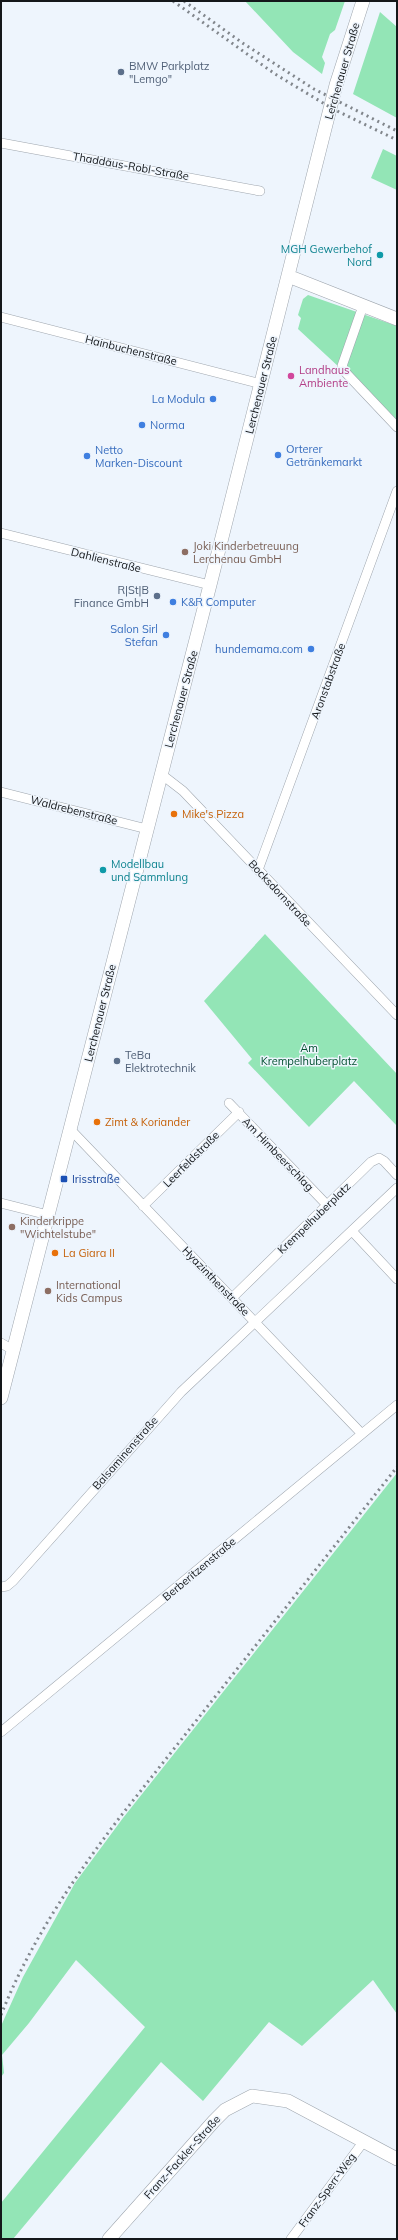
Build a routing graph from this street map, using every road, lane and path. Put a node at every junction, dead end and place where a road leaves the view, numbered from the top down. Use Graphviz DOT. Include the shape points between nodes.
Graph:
graph roads {
  1 [pos="363,1"];
  2 [pos="1,143"];
  3 [pos="260,190"];
  4 [pos="288,276"];
  5 [pos="363,306"];
  6 [pos="1,317"];
  7 [pos="397,319"];
  8 [pos="261,384"];
  9 [pos="397,427"];
  10 [pos="397,491"];
  11 [pos="1,533"];
  12 [pos="210,585"];
  13 [pos="161,774"];
  14 [pos="1,792"];
  15 [pos="147,829"];
  16 [pos="258,870"];
  17 [pos="397,1015"];
  18 [pos="229,1103"];
  19 [pos="238,1112"];
  20 [pos="70,1129"];
  21 [pos="397,1175"];
  22 [pos="397,1188"];
  23 [pos="1,1203"];
  24 [pos="327,1205"];
  25 [pos="143,1206"];
  26 [pos="48,1215"];
  27 [pos="352,1232"];
  28 [pos="397,1279"];
  29 [pos="232,1298"];
  30 [pos="256,1323"];
  31 [pos="1,1344"];
  32 [pos="13,1350"];
  33 [pos="1,1398"];
  34 [pos="397,1405"];
  35 [pos="362,1434"];
  36 [pos="1,1587"];
  37 [pos="1,1732"];
  38 [pos="364,2141"];
  39 [pos="397,2159"];
  40 [pos="109,2239"];
  41 [pos="291,2239"];
  1 -- 4 [label="main road, Lerchenauer Straße" via="336,85"];
  2 -- 3 [label="street, Thaddäus-Robl-Straße"];
  4 -- 5 [label="main road"];
  4 -- 8 [label="main road, Lerchenauer Straße"];
  5 -- 7 [label="main road"];
  5 -- 9 [label="street" via="342,366"];
  6 -- 8 [label="street, Hainbuchenstraße"];
  8 -- 12 [label="main road, Lerchenauer Straße"];
  10 -- 16 [label="street, Aronstabstraße"];
  11 -- 12 [label="street, Dahlienstraße"];
  12 -- 13 [label="main road, Lerchenauer Straße"];
  13 -- 15 [label="main road, Lerchenauer Straße"];
  13 -- 16 [label="street, Bocksdornstraße" via="183,791"];
  14 -- 15 [label="street, Waldrebenstraße"];
  15 -- 20 [label="main road, Lerchenauer Straße"];
  16 -- 17 [label="street, Bocksdornstraße"];
  18 -- 19 [label="street, Am Himbeerschlag"];
  19 -- 24 [label="street, Am Himbeerschlag"];
  19 -- 25 [label="street, Leerfeldstraße"];
  20 -- 25 [label="street, Hyazinthenstraße"];
  20 -- 26 [label="main road, Lerchenauer Straße"];
  21 -- 24 [label="street, Krempelhuberplatz" via="379,1158 371,1162"];
  22 -- 27 [label="street"];
  23 -- 26 [label="street"];
  24 -- 29 [label="street, Krempelhuberplatz"];
  25 -- 29 [label="street, Hyazinthenstraße"];
  26 -- 32 [label="main road, Lerchenauer Straße"];
  27 -- 28 [label="street"];
  27 -- 30 [label="street"];
  29 -- 30 [label="street, Hyazinthenstraße"];
  30 -- 35 [label="street, Hyazinthenstraße"];
  30 -- 36 [label="street, Balsaminenstraße" via="163,1410 13,1581"];
  31 -- 32 [label="street"];
  32 -- 33 [label="main road, Lerchenauer Straße"];
  34 -- 35 [label="street, Berberitzenstraße"];
  35 -- 37 [label="street, Berberitzenstraße"];
  38 -- 39 [label="main road, Franz-Fackler-Straße"];
  38 -- 40 [label="main road, Franz-Fackler-Straße" via="288,2101 252,2096 225,2110"];
  38 -- 41 [label="street, Franz-Sperr-Weg"];
}
